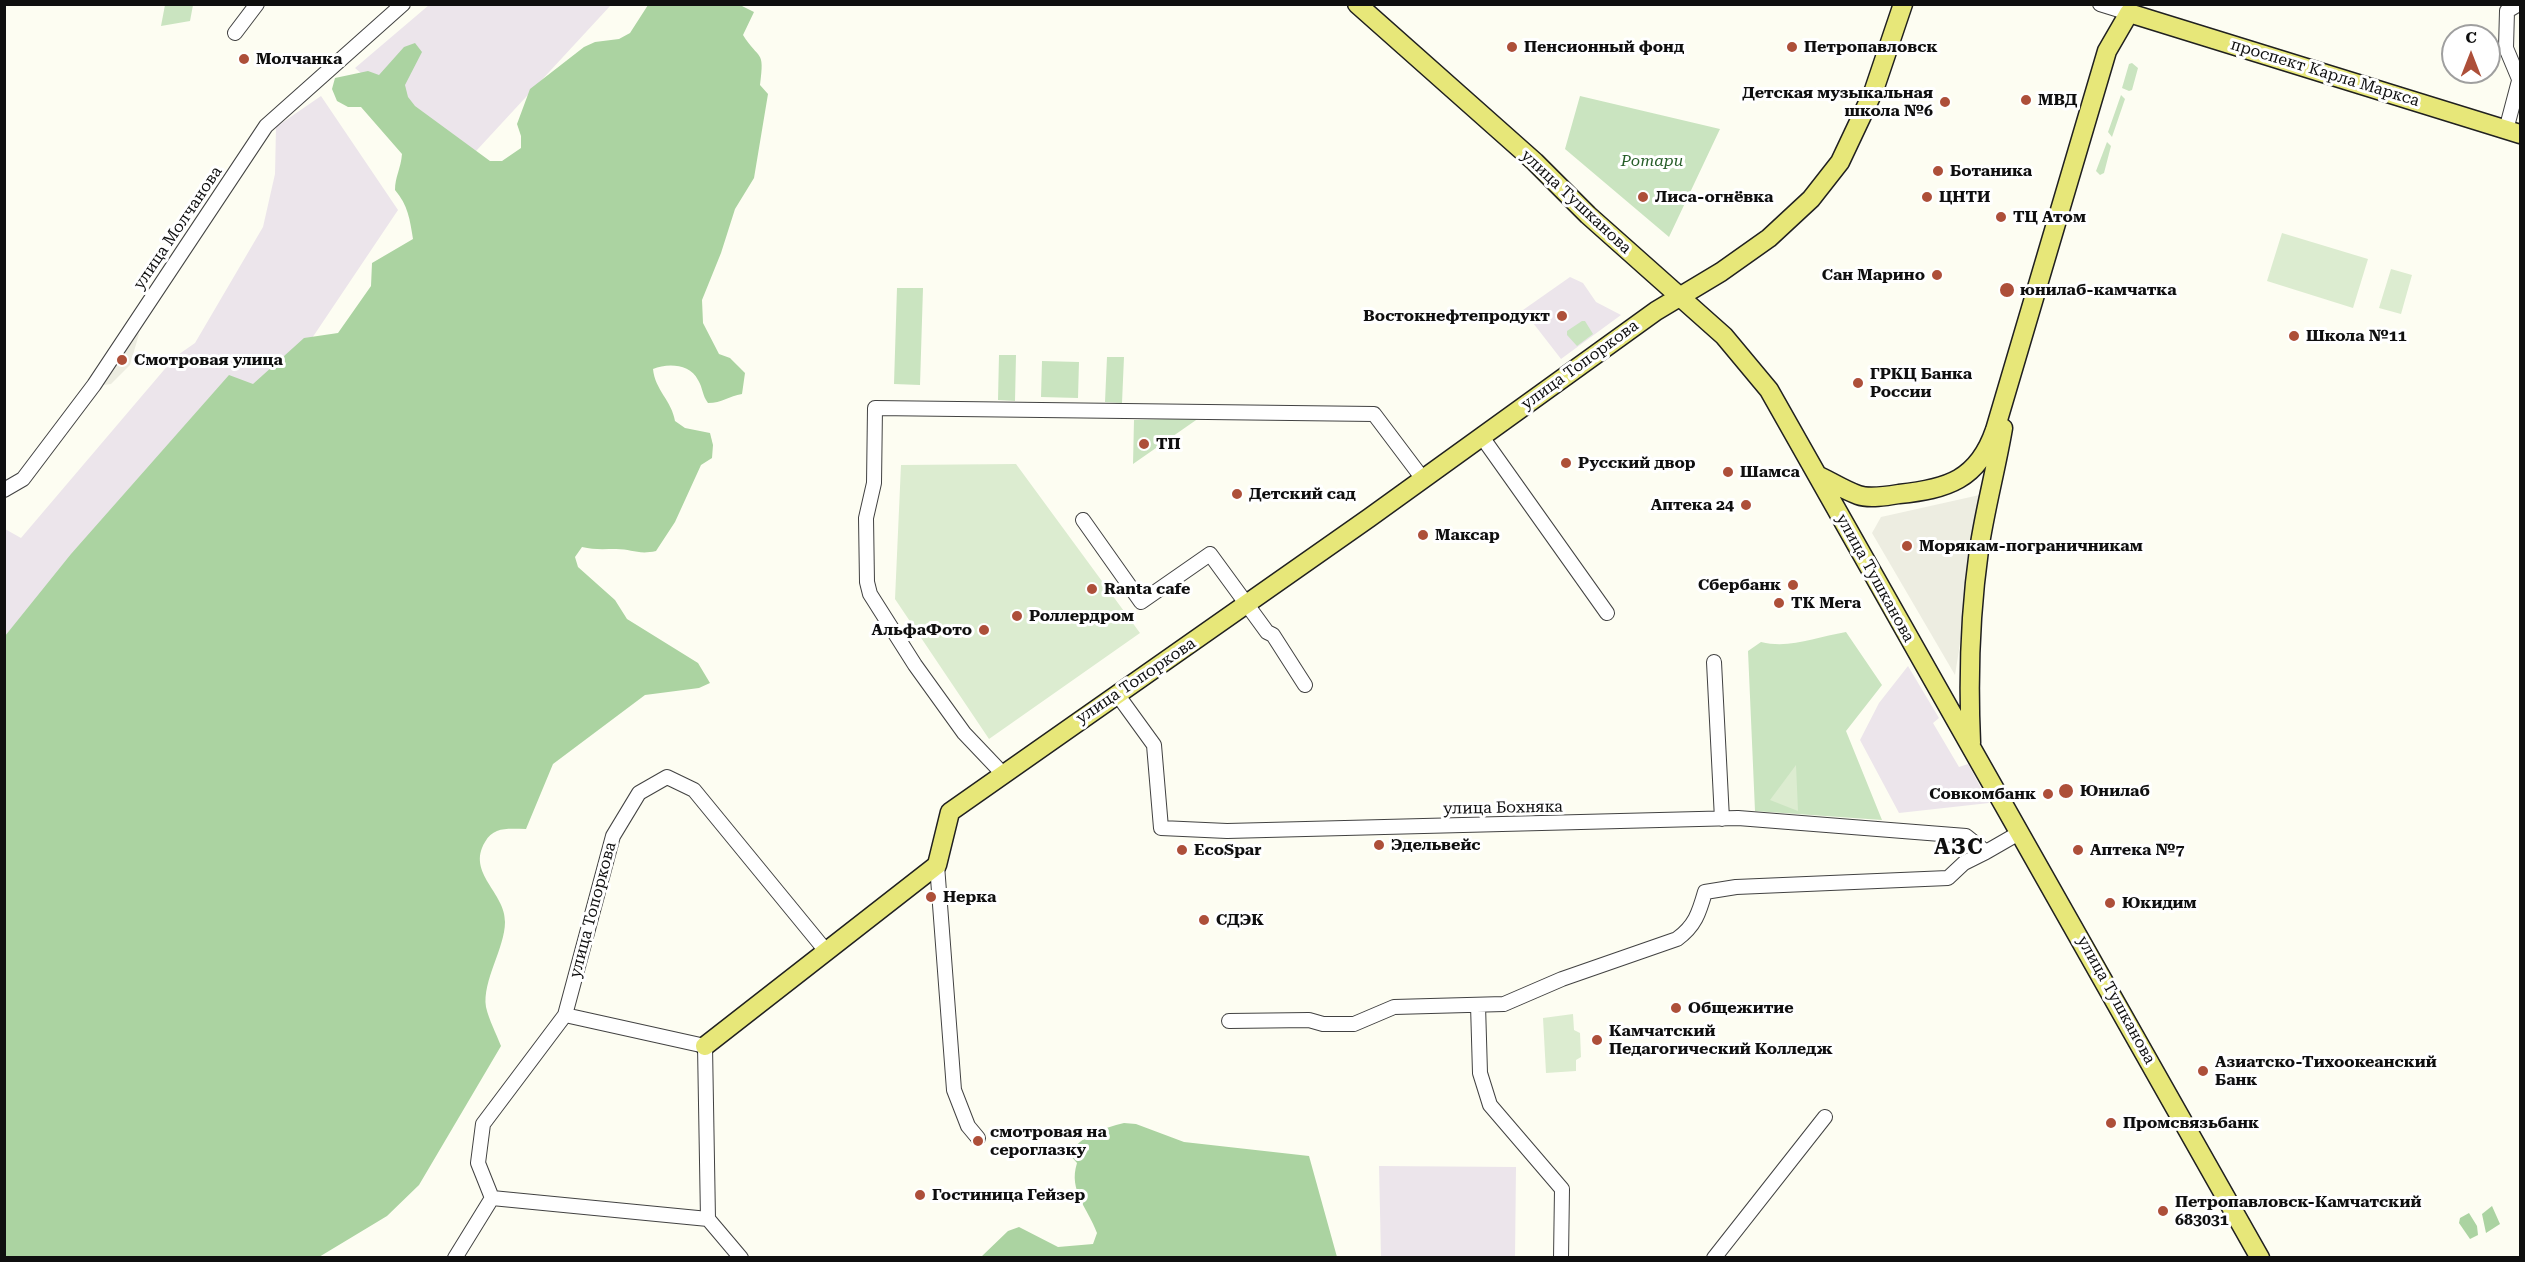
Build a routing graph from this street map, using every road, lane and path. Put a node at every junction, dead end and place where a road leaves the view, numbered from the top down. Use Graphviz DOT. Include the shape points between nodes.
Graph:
graph roads {
  1 [pos="257,4"];
  2 [pos="403,4"];
  3 [pos="1357,4"];
  4 [pos="1903,4"];
  5 [pos="2100,4"];
  6 [pos="2519,4"];
  7 [pos="2129,13"];
  8 [pos="235,33"];
  9 [pos="2520,78"];
  10 [pos="2513,132"];
  11 [pos="1680,296"];
  12 [pos="2010,380"];
  13 [pos="1482,437"];
  14 [pos="1816,475"];
  15 [pos="1423,479"];
  16 [pos="4,490"];
  17 [pos="1083,520"];
  18 [pos="1246,604"];
  19 [pos="1607,613"];
  20 [pos="1714,662"];
  21 [pos="1305,685"];
  22 [pos="1117,694"];
  23 [pos="1971,748"];
  24 [pos="1003,774"];
  25 [pos="1722,819"];
  26 [pos="2019,833"];
  27 [pos="1986,852"];
  28 [pos="937,864"];
  29 [pos="826,951"];
  30 [pos="1478,1005"];
  31 [pos="564,1015"];
  32 [pos="1229,1021"];
  33 [pos="705,1046"];
  34 [pos="1825,1117"];
  35 [pos="978,1138"];
  36 [pos="492,1198"];
  37 [pos="708,1219"];
  38 [pos="455,1257"];
  39 [pos="741,1257"];
  40 [pos="1561,1257"];
  41 [pos="1714,1257"];
  42 [pos="2260,1257"];
  1 -- 8 [label="street"];
  2 -- 16 [label="street, улица Молчанова" via="266,126 94,385 23,479"];
  3 -- 11 [label="main road, улица Тушканова"];
  4 -- 11 [label="main road, улица Топоркова" via="1866,108 1828,179 1769,238"];
  5 -- 7 [label="street, проспект Карла Маркса"];
  6 -- 9 [label="street" via="2507,11 2506,48"];
  7 -- 10 [label="main road, проспект Карла Маркса"];
  7 -- 12 [label="main road" via="2107,51"];
  9 -- 10 [label="street"];
  11 -- 13 [label="main road, улица Топоркова"];
  11 -- 14 [label="main road, улица Тушканова" via="1738,351 1763,383"];
  12 -- 14 [label="main road" via="1990,443 1972,470 1957,482 1920,492 1860,496"];
  12 -- 23 [label="main road" via="1975,590 1968,681"];
  13 -- 15 [label="main road, улица Топоркова"];
  13 -- 19 [label="street"];
  14 -- 23 [label="main road, улица Тушканова"];
  15 -- 18 [label="main road, улица Топоркова"];
  15 -- 24 [label="street" via="1374,414 875,408 874,483 866,518 870,594 964,733"];
  17 -- 18 [label="street" via="1141,602 1210,554"];
  18 -- 21 [label="street" via="1273,635"];
  18 -- 22 [label="main road, улица Топоркова"];
  20 -- 25 [label="street"];
  22 -- 24 [label="main road, улица Топоркова"];
  22 -- 25 [label="street, улица Бохняка" via="1154,745 1161,828 1227,831"];
  23 -- 26 [label="main road, улица Тушканова"];
  24 -- 28 [label="main road, улица Топоркова" via="950,812"];
  25 -- 27 [label="street, улица Бохняка" via="1966,836"];
  26 -- 27 [label="street"];
  26 -- 42 [label="main road, улица Тушканова"];
  27 -- 30 [label="street" via="1964,863 1948,878 1736,887 1705,892 1690,930 1677,939 1504,1004"];
  28 -- 29 [label="main road"];
  28 -- 35 [label="street" via="954,1090 968,1126"];
  29 -- 31 [label="street, улица Топоркова" via="694,790 667,777 639,793 614,836"];
  29 -- 33 [label="main road"];
  30 -- 32 [label="street" via="1394,1007 1354,1024"];
  30 -- 40 [label="street" via="1480,1073 1490,1105 1562,1189"];
  31 -- 33 [label="street"];
  31 -- 36 [label="street, улица Топоркова" via="483,1124 478,1163"];
  33 -- 37 [label="street"];
  34 -- 41 [label="street"];
  36 -- 37 [label="street"];
  36 -- 38 [label="street"];
  37 -- 39 [label="street"];
}
